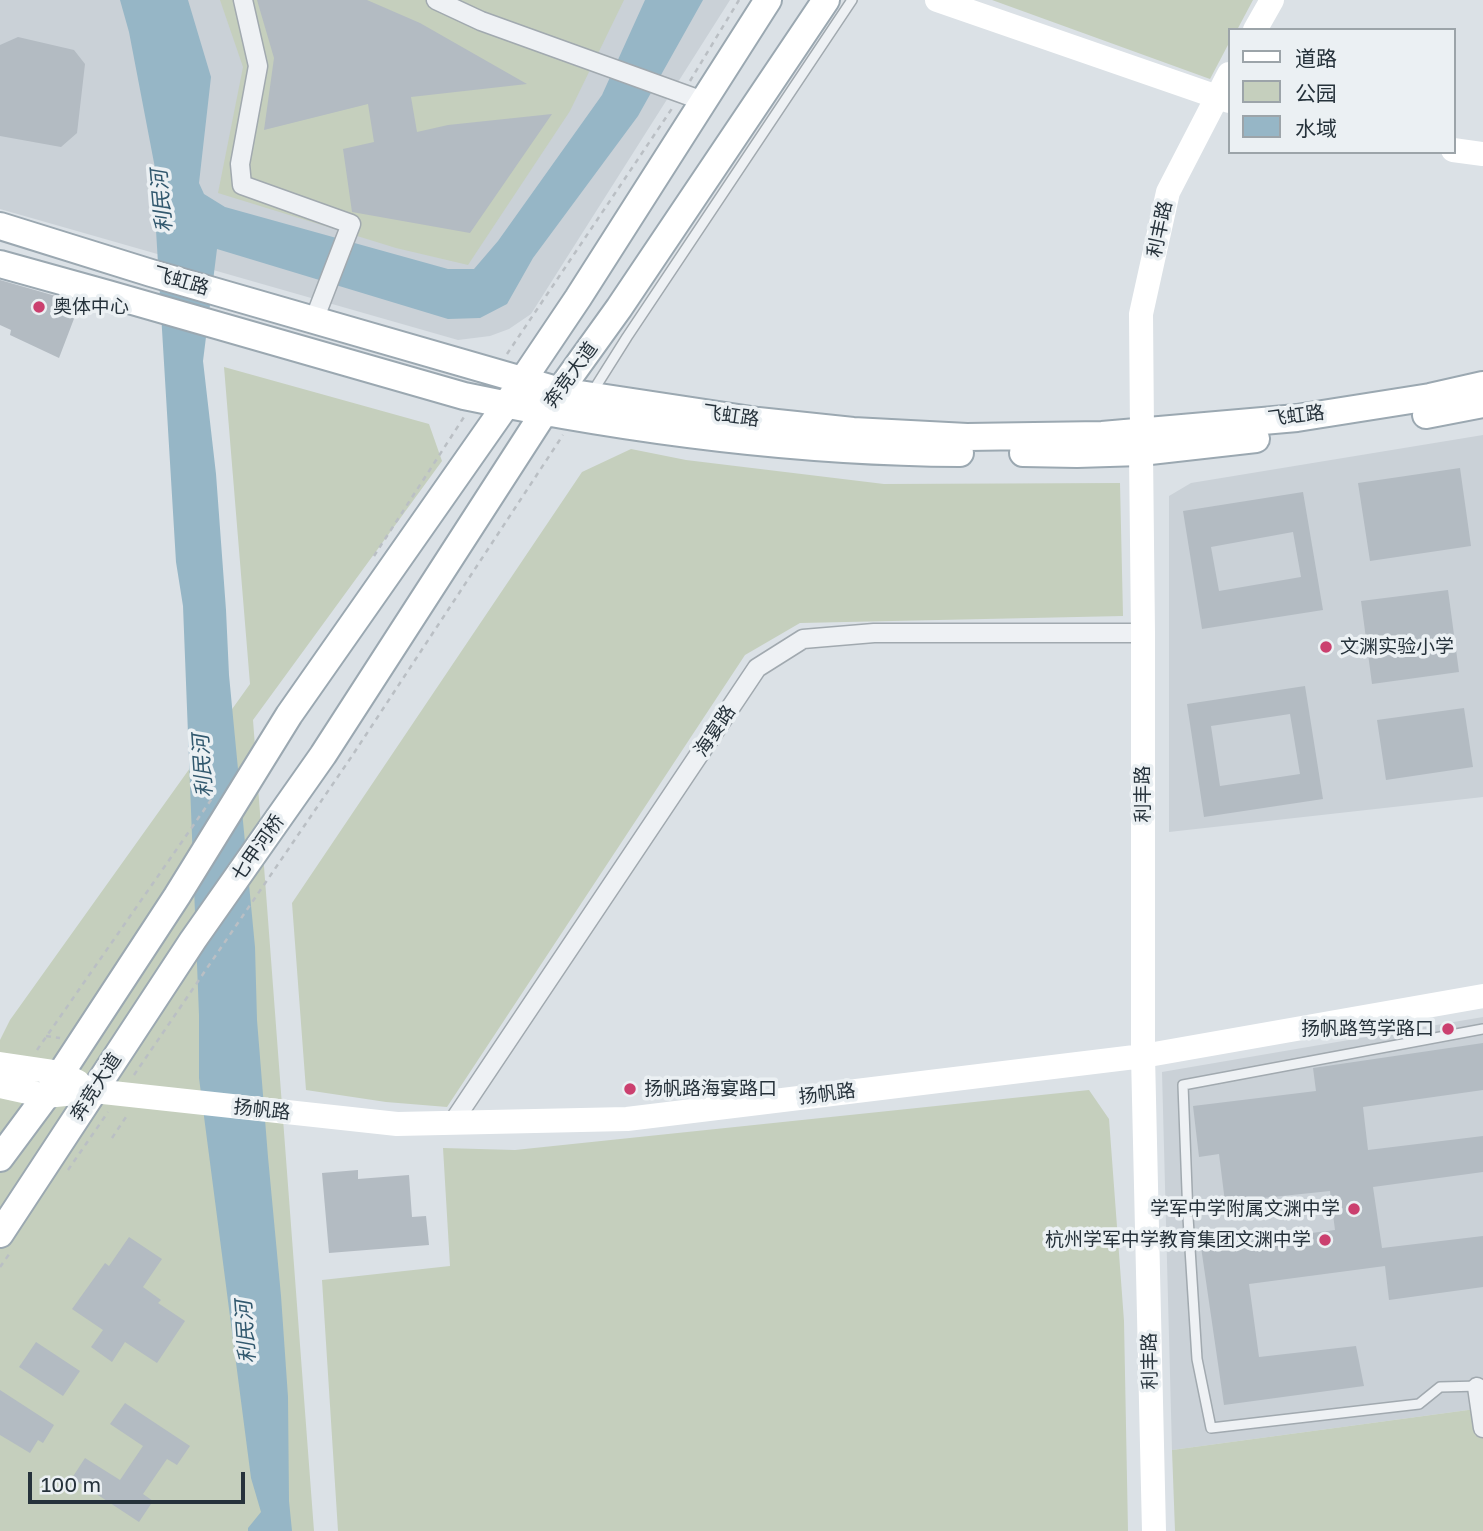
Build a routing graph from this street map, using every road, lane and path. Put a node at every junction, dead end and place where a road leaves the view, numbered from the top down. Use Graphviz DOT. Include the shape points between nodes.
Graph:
graph roads {
  1 [pos="243,0"];
  2 [pos="436,0"];
  3 [pos="738,0"];
  4 [pos="768,0"];
  5 [pos="826,0"];
  6 [pos="852,0"];
  7 [pos="937,0"];
  8 [pos="1272,0"];
  9 [pos="1256,28"];
  10 [pos="1228,78"];
  11 [pos="692,98"];
  12 [pos="1223,99"];
  13 [pos="1455,150"];
  14 [pos="1483,154"];
  15 [pos="0,226"];
  16 [pos="0,264"];
  17 [pos="314,320"];
  18 [pos="495,372"];
  19 [pos="522,380"];
  20 [pos="1483,385"];
  21 [pos="476,399"];
  22 [pos="552,401"];
  23 [pos="1483,404"];
  24 [pos="506,405"];
  25 [pos="583,406"];
  26 [pos="1141,441"];
  27 [pos="373,558"];
  28 [pos="1143,633"];
  29 [pos="323,755"];
  30 [pos="213,797"];
  31 [pos="193,940"];
  32 [pos="1483,996"];
  33 [pos="1483,1029"];
  34 [pos="1143,1056"];
  35 [pos="12,1066"];
  36 [pos="61,1073"];
  37 [pos="0,1086"];
  38 [pos="94,1091"];
  39 [pos="46,1096"];
  40 [pos="124,1106"];
  41 [pos="453,1122"];
  42 [pos="112,1138"];
  43 [pos="0,1158"];
  44 [pos="0,1234"];
  45 [pos="1480,1386"];
  46 [pos="1483,1428"];
  47 [pos="1154,1531"];
  1 -- 17 [label="street" via="258,66 240,164 242,185 351,224"];
  2 -- 11 [label="street" via="481,21"];
  3 -- 11 [label="path"];
  4 -- 11 [label="main road, 奔竞大道"];
  5 -- 22 [label="main road, 奔竞大道"];
  6 -- 25 [label="lane"];
  7 -- 12 [label="street"];
  8 -- 9 [label="street"];
  10 -- 12 [label="street, 利丰路"];
  11 -- 18 [label="path"];
  11 -- 19 [label="main road, 奔竞大道" via="578,298"];
  12 -- 26 [label="street, 利丰路" via="1168,192 1141,314"];
  13 -- 14 [label="street"];
  15 -- 17 [label="main road, 飞虹路"];
  16 -- 21 [label="main road, 飞虹路"];
  17 -- 18 [label="main road, 飞虹路"];
  18 -- 19 [label="main road, 飞虹路"];
  19 -- 22 [label="main road, 飞虹路"];
  19 -- 24 [label="main road, 奔竞大道"];
  20 -- 26 [label="main road, 飞虹路"];
  21 -- 24 [label="main road, 飞虹路"];
  21 -- 27 [label="path"];
  22 -- 24 [label="main road, 飞虹路"];
  22 -- 25 [label="main road, 飞虹路"];
  22 -- 29 [label="main road, 奔竞大道"];
  23 -- 26 [label="main road, 飞虹路" via="1294,435"];
  24 -- 36 [label="main road, 奔竞大道" via="289,715"];
  25 -- 26 [label="main road, 飞虹路" via="653,430 898,453 1077,454"];
  25 -- 40 [label="path"];
  26 -- 28 [label="street, 利丰路"];
  28 -- 34 [label="street, 利丰路"];
  28 -- 41 [label="street, 海宴路" via="874,633 803,639 757,668"];
  29 -- 31 [label="main road, 七甲河桥"];
  30 -- 35 [label="path"];
  31 -- 38 [label="main road, 奔竞大道"];
  32 -- 34 [label="street, 扬帆路"];
  33 -- 45 [label="lane" via="1183,1085 1197,1359 1211,1428 1419,1404 1440,1387"];
  34 -- 41 [label="street, 扬帆路" via="626,1119"];
  34 -- 47 [label="street, 利丰路"];
  35 -- 36 [label="street"];
  36 -- 38 [label="street"];
  36 -- 39 [label="main road, 奔竞大道"];
  37 -- 39 [label="street, 扬帆路"];
  38 -- 39 [label="street, 扬帆路"];
  38 -- 40 [label="street, 扬帆路"];
  38 -- 44 [label="main road, 奔竞大道"];
  39 -- 43 [label="main road, 奔竞大道"];
  40 -- 41 [label="street, 扬帆路" via="187,1102 397,1124"];
  40 -- 42 [label="path"];
  45 -- 46 [label="street"];
}
